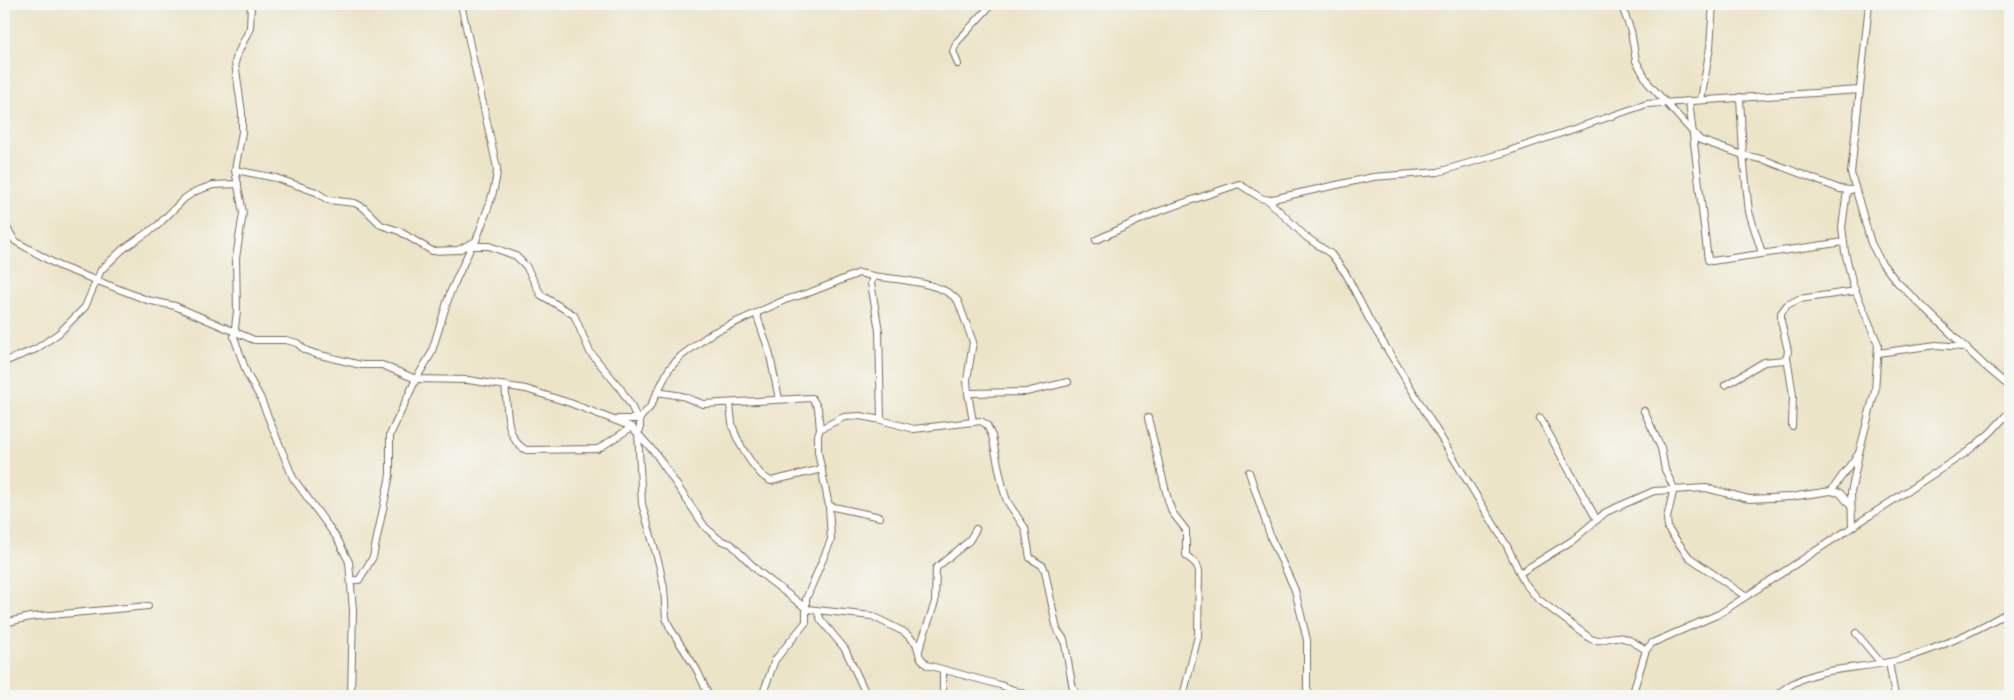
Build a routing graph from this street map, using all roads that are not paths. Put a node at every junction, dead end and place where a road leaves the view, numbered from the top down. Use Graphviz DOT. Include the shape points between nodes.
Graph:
graph roads {
  1 [pos="251,4"];
  2 [pos="461,4"];
  3 [pos="992,4"];
  4 [pos="1621,4"];
  5 [pos="1713,4"];
  6 [pos="1869,4"];
  7 [pos="958,64"];
  8 [pos="1860,90"];
  9 [pos="1740,98"];
  10 [pos="1701,100"];
  11 [pos="1688,101"];
  12 [pos="1664,102"];
  13 [pos="1691,130"];
  14 [pos="1742,155"];
  15 [pos="236,170"];
  16 [pos="238,184"];
  17 [pos="1855,190"];
  18 [pos="1847,191"];
  19 [pos="1268,200"];
  20 [pos="4,223"];
  21 [pos="1096,240"];
  22 [pos="1844,242"];
  23 [pos="472,245"];
  24 [pos="1762,253"];
  25 [pos="872,276"];
  26 [pos="96,279"];
  27 [pos="1856,291"];
  28 [pos="756,313"];
  29 [pos="235,331"];
  30 [pos="1965,348"];
  31 [pos="1878,353"];
  32 [pos="1787,357"];
  33 [pos="4,362"];
  34 [pos="416,379"];
  35 [pos="1068,382"];
  36 [pos="505,385"];
  37 [pos="1725,385"];
  38 [pos="2010,387"];
  39 [pos="657,392"];
  40 [pos="968,393"];
  41 [pos="779,399"];
  42 [pos="730,404"];
  43 [pos="1644,411"];
  44 [pos="2010,411"];
  45 [pos="612,418"];
  46 [pos="1148,418"];
  47 [pos="1540,418"];
  48 [pos="639,419"];
  49 [pos="881,420"];
  50 [pos="973,422"];
  51 [pos="1792,426"];
  52 [pos="635,429"];
  53 [pos="820,429"];
  54 [pos="1859,453"];
  55 [pos="822,469"];
  56 [pos="1250,472"];
  57 [pos="1674,488"];
  58 [pos="1831,491"];
  59 [pos="1850,505"];
  60 [pos="829,506"];
  61 [pos="880,517"];
  62 [pos="1597,520"];
  63 [pos="1852,525"];
  64 [pos="976,529"];
  65 [pos="1520,572"];
  66 [pos="351,580"];
  67 [pos="1745,596"];
  68 [pos="148,606"];
  69 [pos="807,609"];
  70 [pos="817,611"];
  71 [pos="2010,612"];
  72 [pos="4,623"];
  73 [pos="1856,633"];
  74 [pos="918,650"];
  75 [pos="1646,650"];
  76 [pos="1889,662"];
  77 [pos="1881,663"];
  78 [pos="943,671"];
  79 [pos="351,696"];
  80 [pos="710,696"];
  81 [pos="762,696"];
  82 [pos="867,696"];
  83 [pos="943,696"];
  84 [pos="1030,696"];
  85 [pos="1079,696"];
  86 [pos="1183,696"];
  87 [pos="1309,696"];
  88 [pos="1632,696"];
  89 [pos="1776,696"];
  90 [pos="1895,696"];
  1 -- 15 [label="street" via="250,28 235,63 242,113"];
  2 -- 23 [label="street" via="497,168 497,179"];
  3 -- 7 [label="street" via="957,42 953,51"];
  4 -- 12 [label="street" via="1631,31 1636,62"];
  5 -- 10 [label="street"];
  6 -- 8 [label="street"];
  8 -- 9 [label="street"];
  8 -- 17 [label="street" via="1852,158"];
  9 -- 10 [label="street"];
  9 -- 14 [label="street"];
  10 -- 11 [label="street"];
  11 -- 12 [label="street"];
  11 -- 13 [label="street"];
  12 -- 13 [label="street"];
  12 -- 19 [label="street" via="1630,108 1590,125 1438,172 1373,177"];
  13 -- 14 [label="street" via="1700,140"];
  13 -- 24 [label="street" via="1706,257 1712,261"];
  14 -- 18 [label="street" via="1765,160"];
  14 -- 24 [label="street" via="1749,212"];
  15 -- 16 [label="street"];
  15 -- 23 [label="street" via="276,178 316,192 328,200 360,205 381,225 399,231 432,251 458,250"];
  16 -- 26 [label="street" via="212,185 185,198 157,226 110,259"];
  16 -- 29 [label="street" via="242,213 236,258 238,311"];
  17 -- 18 [label="street"];
  17 -- 30 [label="street" via="1871,243 1881,262"];
  18 -- 22 [label="street" via="1843,210"];
  19 -- 21 [label="street" via="1240,184 1157,212"];
  19 -- 65 [label="street" via="1294,226 1331,254 1346,274 1370,321"];
  20 -- 26 [label="street" via="15,241 42,258"];
  22 -- 24 [label="street"];
  22 -- 27 [label="street"];
  23 -- 34 [label="street" via="450,293 431,354"];
  23 -- 48 [label="street" via="489,246 516,256 526,266 541,294 574,315 590,352 620,388"];
  25 -- 28 [label="street" via="859,273"];
  25 -- 40 [label="street" via="943,288 954,295 973,342"];
  25 -- 49 [label="street" via="879,331"];
  26 -- 29 [label="street"];
  26 -- 33 [label="street" via="85,307 60,333 36,349"];
  27 -- 31 [label="street" via="1876,338"];
  27 -- 32 [label="street" via="1799,299 1788,305 1781,313 1780,321"];
  28 -- 39 [label="street" via="712,333 681,356 669,369"];
  28 -- 41 [label="street" via="769,351"];
  29 -- 34 [label="street" via="262,341 297,343 316,354 361,365 382,365"];
  29 -- 66 [label="street" via="234,338 247,374 264,405 293,478 337,538 349,562"];
  30 -- 31 [label="street" via="1936,345"];
  30 -- 38 [label="street"];
  31 -- 54 [label="street" via="1874,400"];
  32 -- 37 [label="street" via="1764,362"];
  32 -- 51 [label="street" via="1793,395"];
  34 -- 36 [label="street" via="457,379"];
  34 -- 66 [label="street" via="390,435 390,475 373,557 363,576 359,580"];
  35 -- 40 [label="street" via="1026,392"];
  36 -- 45 [label="street"];
  36 -- 52 [label="street" via="513,438 526,450 598,449"];
  39 -- 42 [label="street" via="703,404"];
  39 -- 48 [label="street"];
  40 -- 50 [label="street"];
  41 -- 42 [label="street"];
  41 -- 53 [label="street" via="812,398 818,408"];
  42 -- 55 [label="street" via="734,428 764,479 771,481"];
  43 -- 57 [label="street"];
  44 -- 63 [label="street" via="1968,452"];
  45 -- 48 [label="street"];
  45 -- 52 [label="street"];
  46 -- 86 [label="street" via="1172,512 1186,530 1186,555 1197,565 1199,572 1198,636"];
  47 -- 62 [label="street"];
  48 -- 52 [label="street" via="640,430"];
  49 -- 50 [label="street" via="914,429"];
  49 -- 53 [label="street" via="844,416"];
  50 -- 85 [label="street" via="981,421 987,425 1007,501 1025,528 1030,558 1046,571 1057,630 1064,639 1073,689"];
  52 -- 69 [label="street" via="656,454 705,527 720,540 732,544 758,572"];
  52 -- 80 [label="street" via="642,504 661,572 666,618"];
  53 -- 55 [label="street" via="818,452"];
  54 -- 58 [label="street"];
  54 -- 59 [label="street"];
  55 -- 60 [label="street"];
  56 -- 87 [label="street" via="1271,538 1295,590 1307,640"];
  57 -- 58 [label="street" via="1706,488 1749,499"];
  57 -- 62 [label="street" via="1654,491 1606,512"];
  57 -- 67 [label="street" via="1667,518 1668,529 1688,558"];
  58 -- 59 [label="street" via="1840,493"];
  59 -- 63 [label="street"];
  60 -- 61 [label="street"];
  60 -- 69 [label="street" via="831,540 806,599"];
  62 -- 65 [label="street" via="1572,540"];
  63 -- 67 [label="street"];
  64 -- 74 [label="street" via="969,541 936,568 935,602"];
  65 -- 75 [label="street" via="1538,599 1591,639 1626,638"];
  66 -- 79 [label="street"];
  67 -- 75 [label="street" via="1720,614 1652,643"];
  68 -- 72 [label="street" via="30,617"];
  69 -- 70 [label="street"];
  69 -- 81 [label="street" via="804,626 775,660"];
  70 -- 74 [label="street" via="872,616 904,632 916,643"];
  70 -- 82 [label="street" via="845,649"];
  71 -- 76 [label="street" via="1974,632"];
  73 -- 77 [label="street"];
  74 -- 78 [label="street" via="923,661"];
  75 -- 88 [label="street"];
  76 -- 77 [label="street"];
  76 -- 90 [label="street"];
  77 -- 89 [label="street" via="1805,676"];
  78 -- 83 [label="street"];
  78 -- 84 [label="street"];
}
